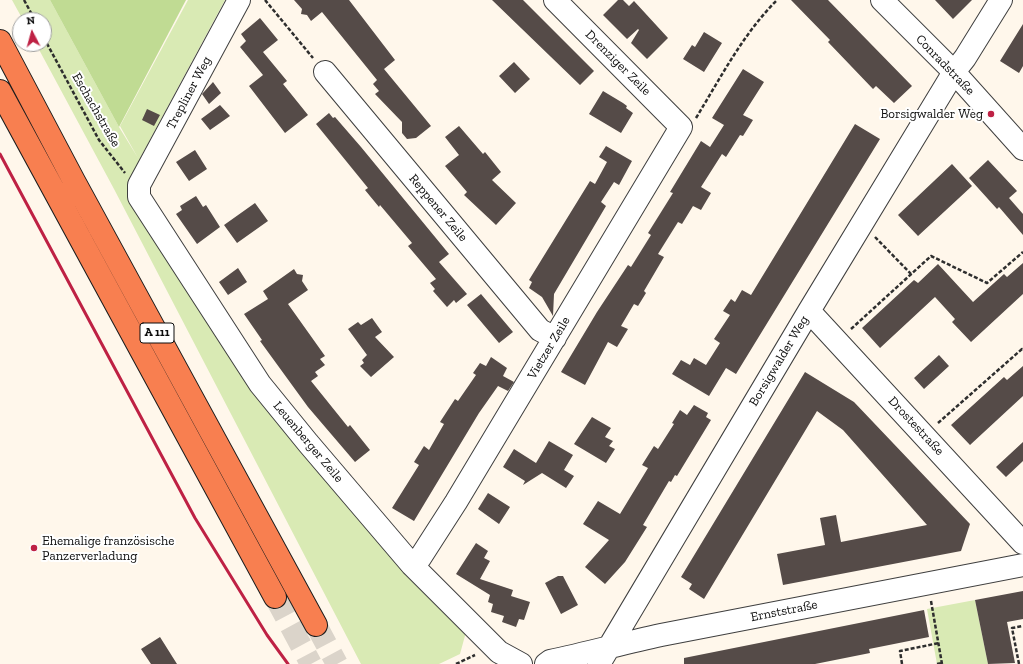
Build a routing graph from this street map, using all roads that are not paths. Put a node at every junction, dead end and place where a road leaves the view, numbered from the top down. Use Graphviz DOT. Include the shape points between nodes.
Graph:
graph roads {
  1 [pos="239,0"];
  2 [pos="555,0"];
  3 [pos="882,0"];
  4 [pos="1000,0"];
  5 [pos="0,41"];
  6 [pos="325,72"];
  7 [pos="954,72"];
  8 [pos="0,90"];
  9 [pos="687,126"];
  10 [pos="1023,149"];
  11 [pos="139,185"];
  12 [pos="809,311"];
  13 [pos="555,338"];
  14 [pos="1023,543"];
  15 [pos="412,565"];
  16 [pos="1023,565"];
  17 [pos="275,597"];
  18 [pos="316,625"];
  19 [pos="611,645"];
  20 [pos="520,664"];
  21 [pos="546,664"];
  22 [pos="599,664"];
  1 -- 11 [label="street, Trepliner Weg"];
  2 -- 9 [label="street, Drenziger Zeile"];
  3 -- 7 [label="street, Conradstraße"];
  4 -- 7 [label="street, Borsigwalder Weg"];
  5 -- 18 [label="highway, A 111"];
  6 -- 13 [label="street, Reppener Zeile" via="540,330"];
  7 -- 10 [label="street, Conradstraße"];
  7 -- 12 [label="street, Borsigwalder Weg"];
  8 -- 17 [label="highway, A 111"];
  9 -- 13 [label="street, Vietzer Zeile"];
  11 -- 15 [label="street, Leuenberger Zeile" via="140,197 154,222 260,384"];
  12 -- 14 [label="street, Drostestraße"];
  12 -- 19 [label="street, Borsigwalder Weg"];
  13 -- 15 [label="street, Vietzer Zeile" via="456,502 420,558"];
  15 -- 20 [label="street, Leuenberger Zeile" via="499,652"];
  16 -- 19 [label="street, Ernststraße"];
  19 -- 21 [label="street, Ernststraße"];
  19 -- 22 [label="street, Borsigwalder Weg"];
}
